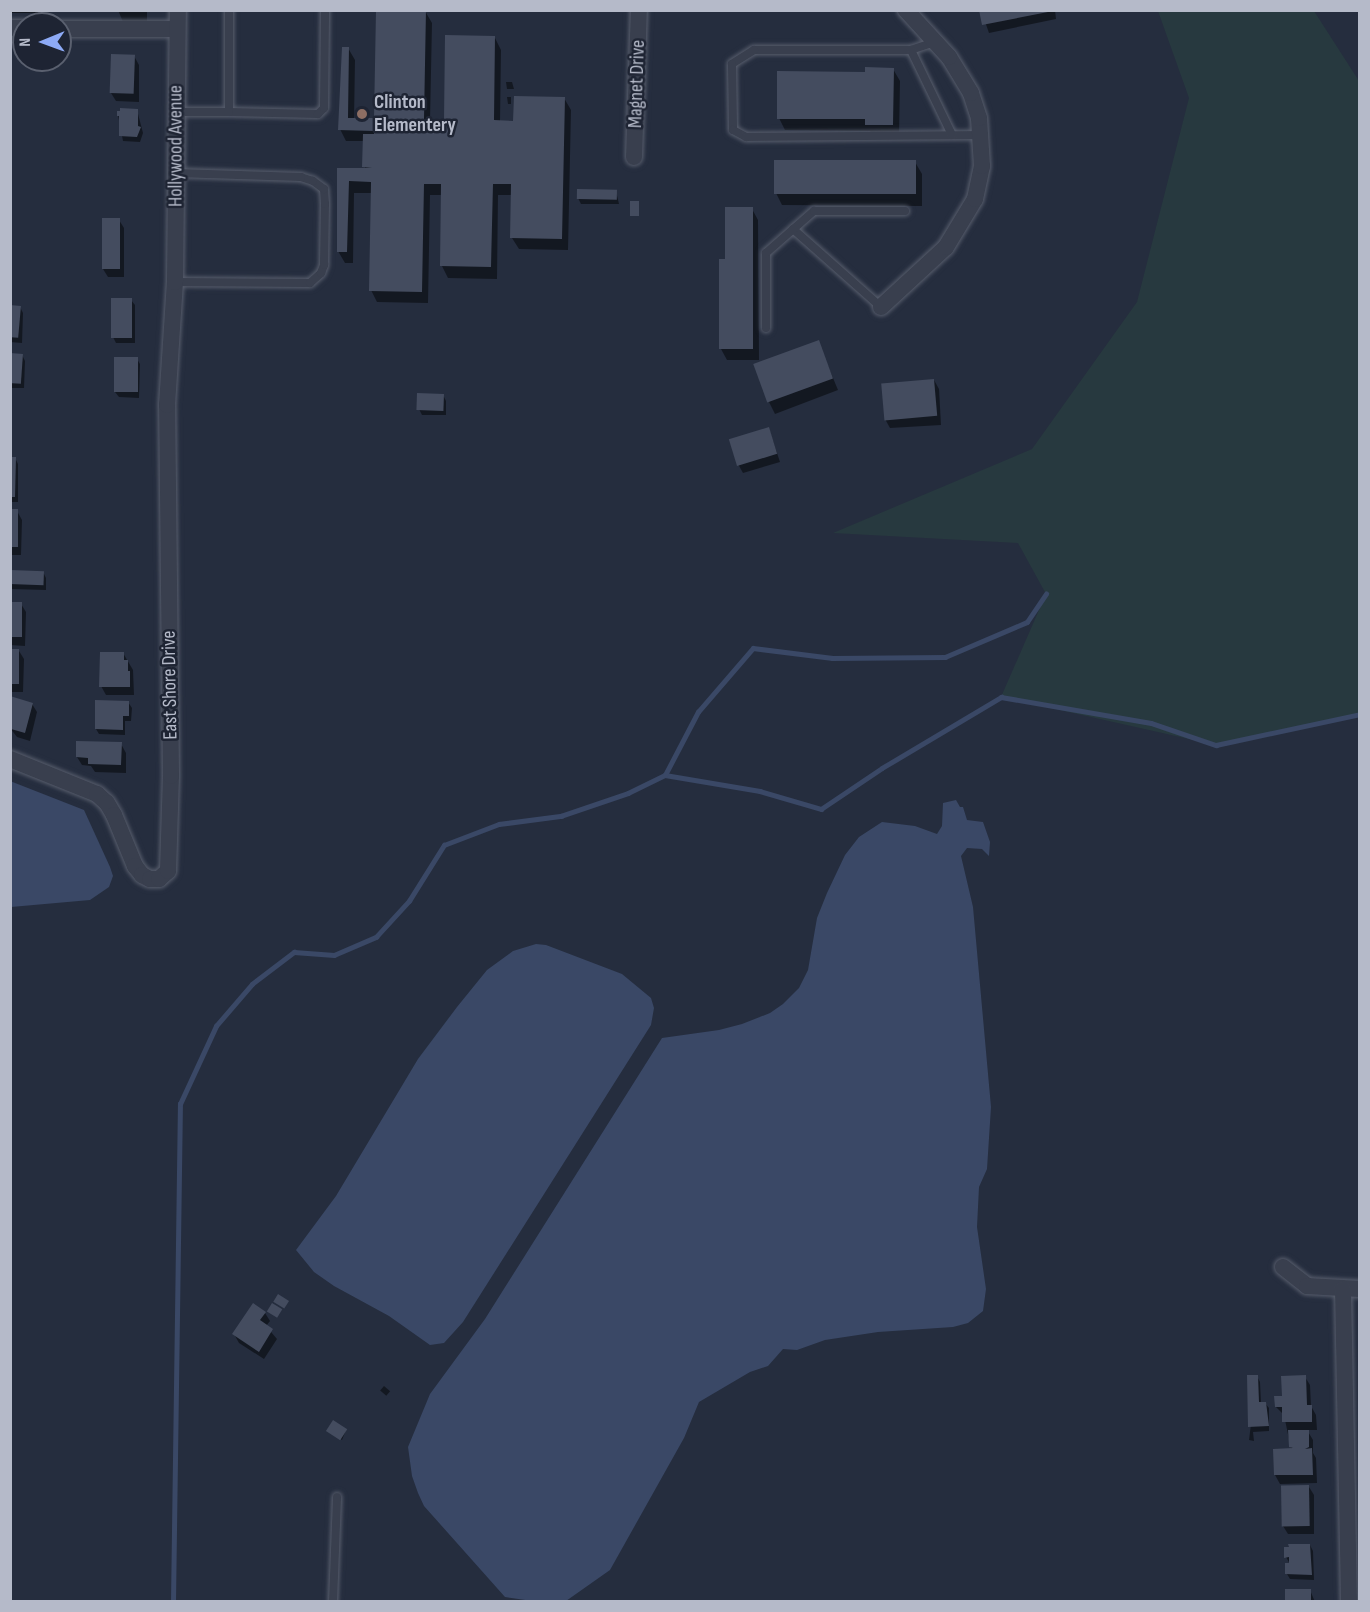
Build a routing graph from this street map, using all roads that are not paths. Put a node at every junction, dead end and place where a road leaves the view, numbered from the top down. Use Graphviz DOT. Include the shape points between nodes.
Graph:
graph roads {
  1 [pos="178,10"];
  2 [pos="229,10"];
  3 [pos="325,10"];
  4 [pos="639,10"];
  5 [pos="906,10"];
  6 [pos="72,29"];
  7 [pos="177,29"];
  8 [pos="936,42"];
  9 [pos="912,50"];
  10 [pos="176,112"];
  11 [pos="229,112"];
  12 [pos="952,135"];
  13 [pos="981,135"];
  14 [pos="634,157"];
  15 [pos="176,173"];
  16 [pos="905,211"];
  17 [pos="793,229"];
  18 [pos="175,282"];
  19 [pos="881,307"];
  20 [pos="766,328"];
  21 [pos="10,759"];
  22 [pos="1283,1267"];
  23 [pos="1351,1289"];
  24 [pos="1353,1463"];
  25 [pos="337,1497"];
  26 [pos="333,1602"];
  27 [pos="1349,1602"];
  1 -- 7 [label="street, Hollywood Avenue"];
  2 -- 11 [label="lane"];
  3 -- 11 [label="lane" via="324,108 318,114"];
  4 -- 14 [label="street, Magnet Drive"];
  5 -- 8 [label="street"];
  6 -- 7 [label="street"];
  7 -- 10 [label="street, Hollywood Avenue"];
  8 -- 9 [label="lane"];
  8 -- 13 [label="street" via="960,71 971,93"];
  9 -- 12 [label="lane"];
  9 -- 12 [label="lane" via="754,50 732,64 733,130 746,137"];
  10 -- 11 [label="lane"];
  10 -- 15 [label="street, Hollywood Avenue"];
  12 -- 13 [label="lane"];
  13 -- 19 [label="street" via="979,186 966,217 936,259"];
  15 -- 18 [label="street, Hollywood Avenue"];
  15 -- 18 [label="lane" via="301,177 324,189 325,204 324,265 310,283"];
  16 -- 17 [label="lane" via="814,211"];
  17 -- 19 [label="lane"];
  17 -- 20 [label="lane" via="766,253"];
  18 -- 21 [label="street, East Shore Drive" via="167,405 171,776 168,872 159,879 142,875 114,814 97,794"];
  22 -- 23 [label="street" via="1307,1286"];
  23 -- 24 [label="street"];
  24 -- 27 [label="street"];
  25 -- 26 [label="lane"];
}
